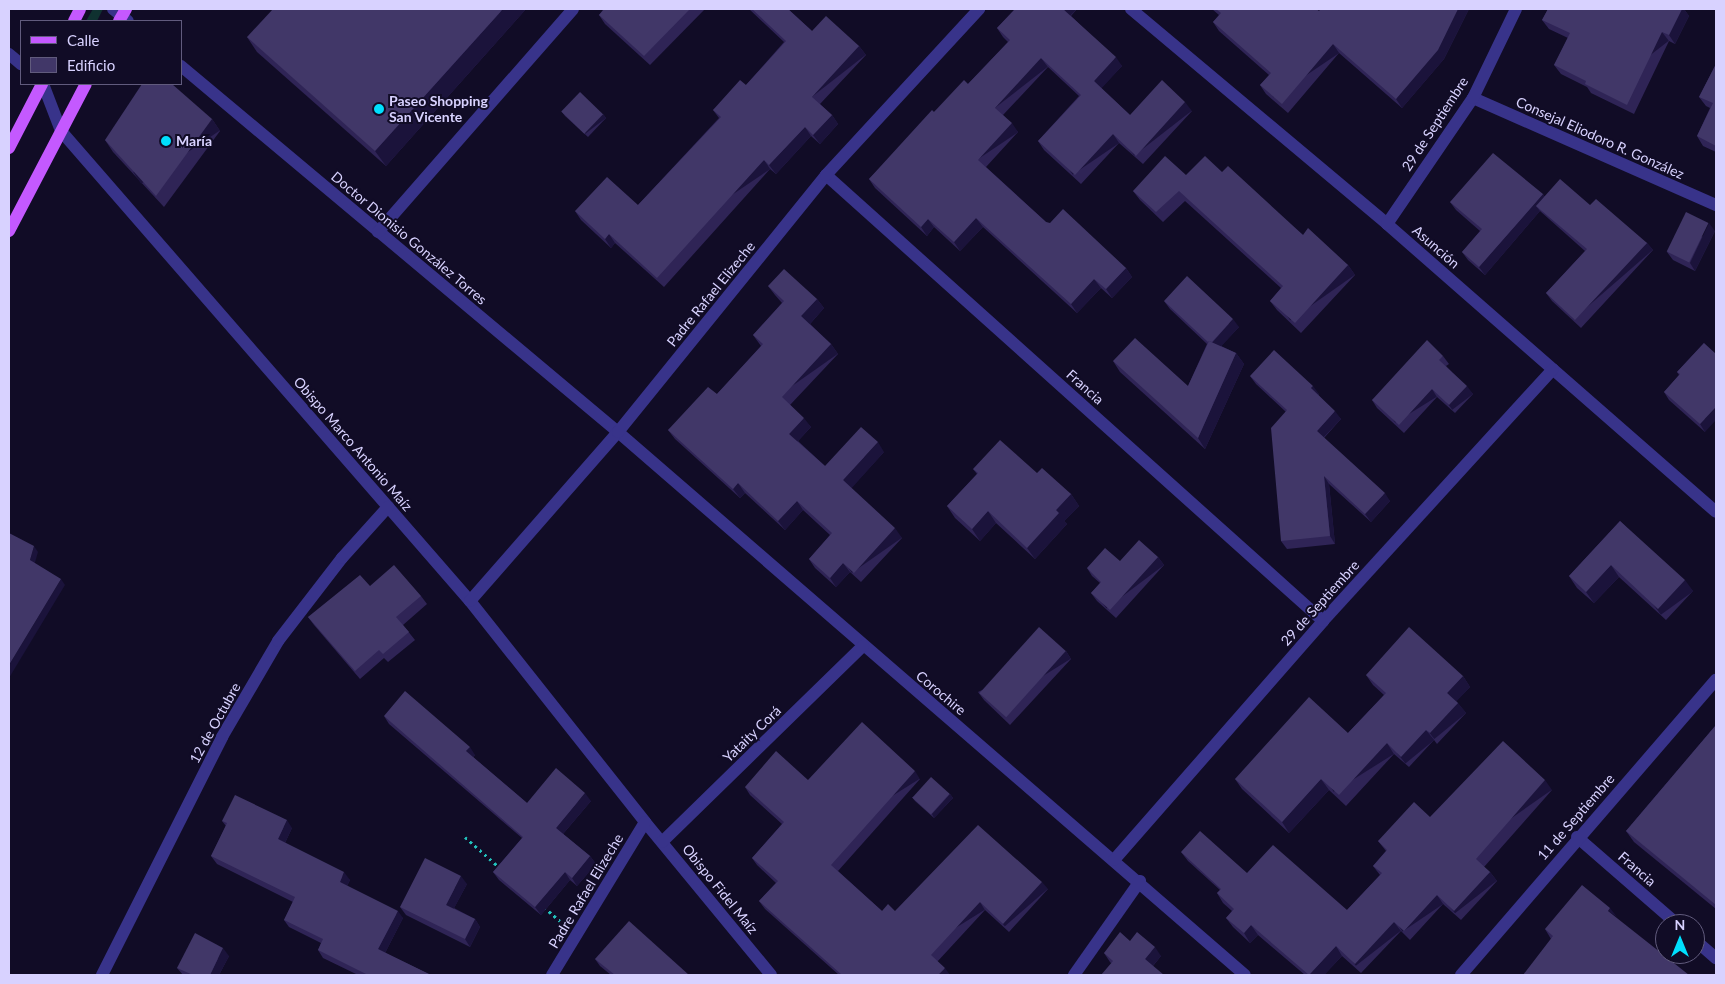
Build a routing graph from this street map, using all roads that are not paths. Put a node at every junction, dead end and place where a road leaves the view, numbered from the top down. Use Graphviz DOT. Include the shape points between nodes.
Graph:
graph roads {
  1 [pos="573,9"];
  2 [pos="979,9"];
  3 [pos="1131,9"];
  4 [pos="1516,9"];
  5 [pos="9,54"];
  6 [pos="20,63"];
  7 [pos="182,67"];
  8 [pos="42,85"];
  9 [pos="43,85"];
  10 [pos="85,85"];
  11 [pos="1473,98"];
  12 [pos="61,131"];
  13 [pos="9,148"];
  14 [pos="826,176"];
  15 [pos="1716,206"];
  16 [pos="1387,224"];
  17 [pos="9,231"];
  18 [pos="378,232"];
  19 [pos="1553,370"];
  20 [pos="618,432"];
  21 [pos="1714,506"];
  22 [pos="388,507"];
  23 [pos="470,601"];
  24 [pos="1323,621"];
  25 [pos="863,646"];
  26 [pos="1716,680"];
  27 [pos="645,822"];
  28 [pos="1577,837"];
  29 [pos="662,842"];
  30 [pos="1114,860"];
  31 [pos="1140,881"];
  32 [pos="1666,914"];
  33 [pos="1705,949"];
  34 [pos="1716,958"];
  35 [pos="102,975"];
  36 [pos="552,975"];
  37 [pos="771,975"];
  38 [pos="1074,975"];
  39 [pos="1246,975"];
  40 [pos="1461,975"];
  1 -- 18 [label="street"];
  2 -- 14 [label="street, Padre Rafael Elizeche"];
  3 -- 16 [label="street, Asunción"];
  4 -- 11 [label="street, 29 de Septiembre"];
  5 -- 6 [label="street"];
  7 -- 18 [label="street, Doctor Dionisio González Torres"];
  8 -- 13 [label="main road"];
  9 -- 12 [label="street, Obispo Marco Antonio Maíz"];
  10 -- 12 [label="main road"];
  11 -- 15 [label="street, Consejal Eliodoro R. González"];
  11 -- 16 [label="street, 29 de Septiembre"];
  12 -- 17 [label="main road"];
  12 -- 22 [label="street, Obispo Marco Antonio Maíz"];
  14 -- 20 [label="street, Padre Rafael Elizeche"];
  14 -- 24 [label="street, Francia"];
  16 -- 19 [label="street, Asunción"];
  18 -- 20 [label="street, Doctor Dionisio González Torres"];
  19 -- 21 [label="street, Asunción"];
  19 -- 24 [label="street, 29 de Septiembre"];
  20 -- 23 [label="street, Padre Rafael Elizeche"];
  20 -- 25 [label="street, Corochire"];
  22 -- 23 [label="street, Obispo Marco Antonio Maíz"];
  22 -- 35 [label="street, 12 de Octubre" via="342,558 278,642 222,737"];
  23 -- 27 [label="street, Obispo Marco Antonio Maíz"];
  24 -- 30 [label="street, 29 de Septiembre"];
  25 -- 29 [label="street, Yataity Corá"];
  25 -- 30 [label="street, Corochire"];
  26 -- 28 [label="street, 11 de Septiembre"];
  27 -- 29 [label="street, Obispo Fidel Maíz"];
  27 -- 36 [label="street, Padre Rafael Elizeche"];
  28 -- 32 [label="street, Francia"];
  28 -- 40 [label="street, 11 de Septiembre"];
  29 -- 37 [label="street, Obispo Fidel Maíz"];
  30 -- 31 [label="street, Corochire"];
  31 -- 38 [label="street"];
  31 -- 39 [label="street, Corochire"];
  33 -- 34 [label="street"];
}
